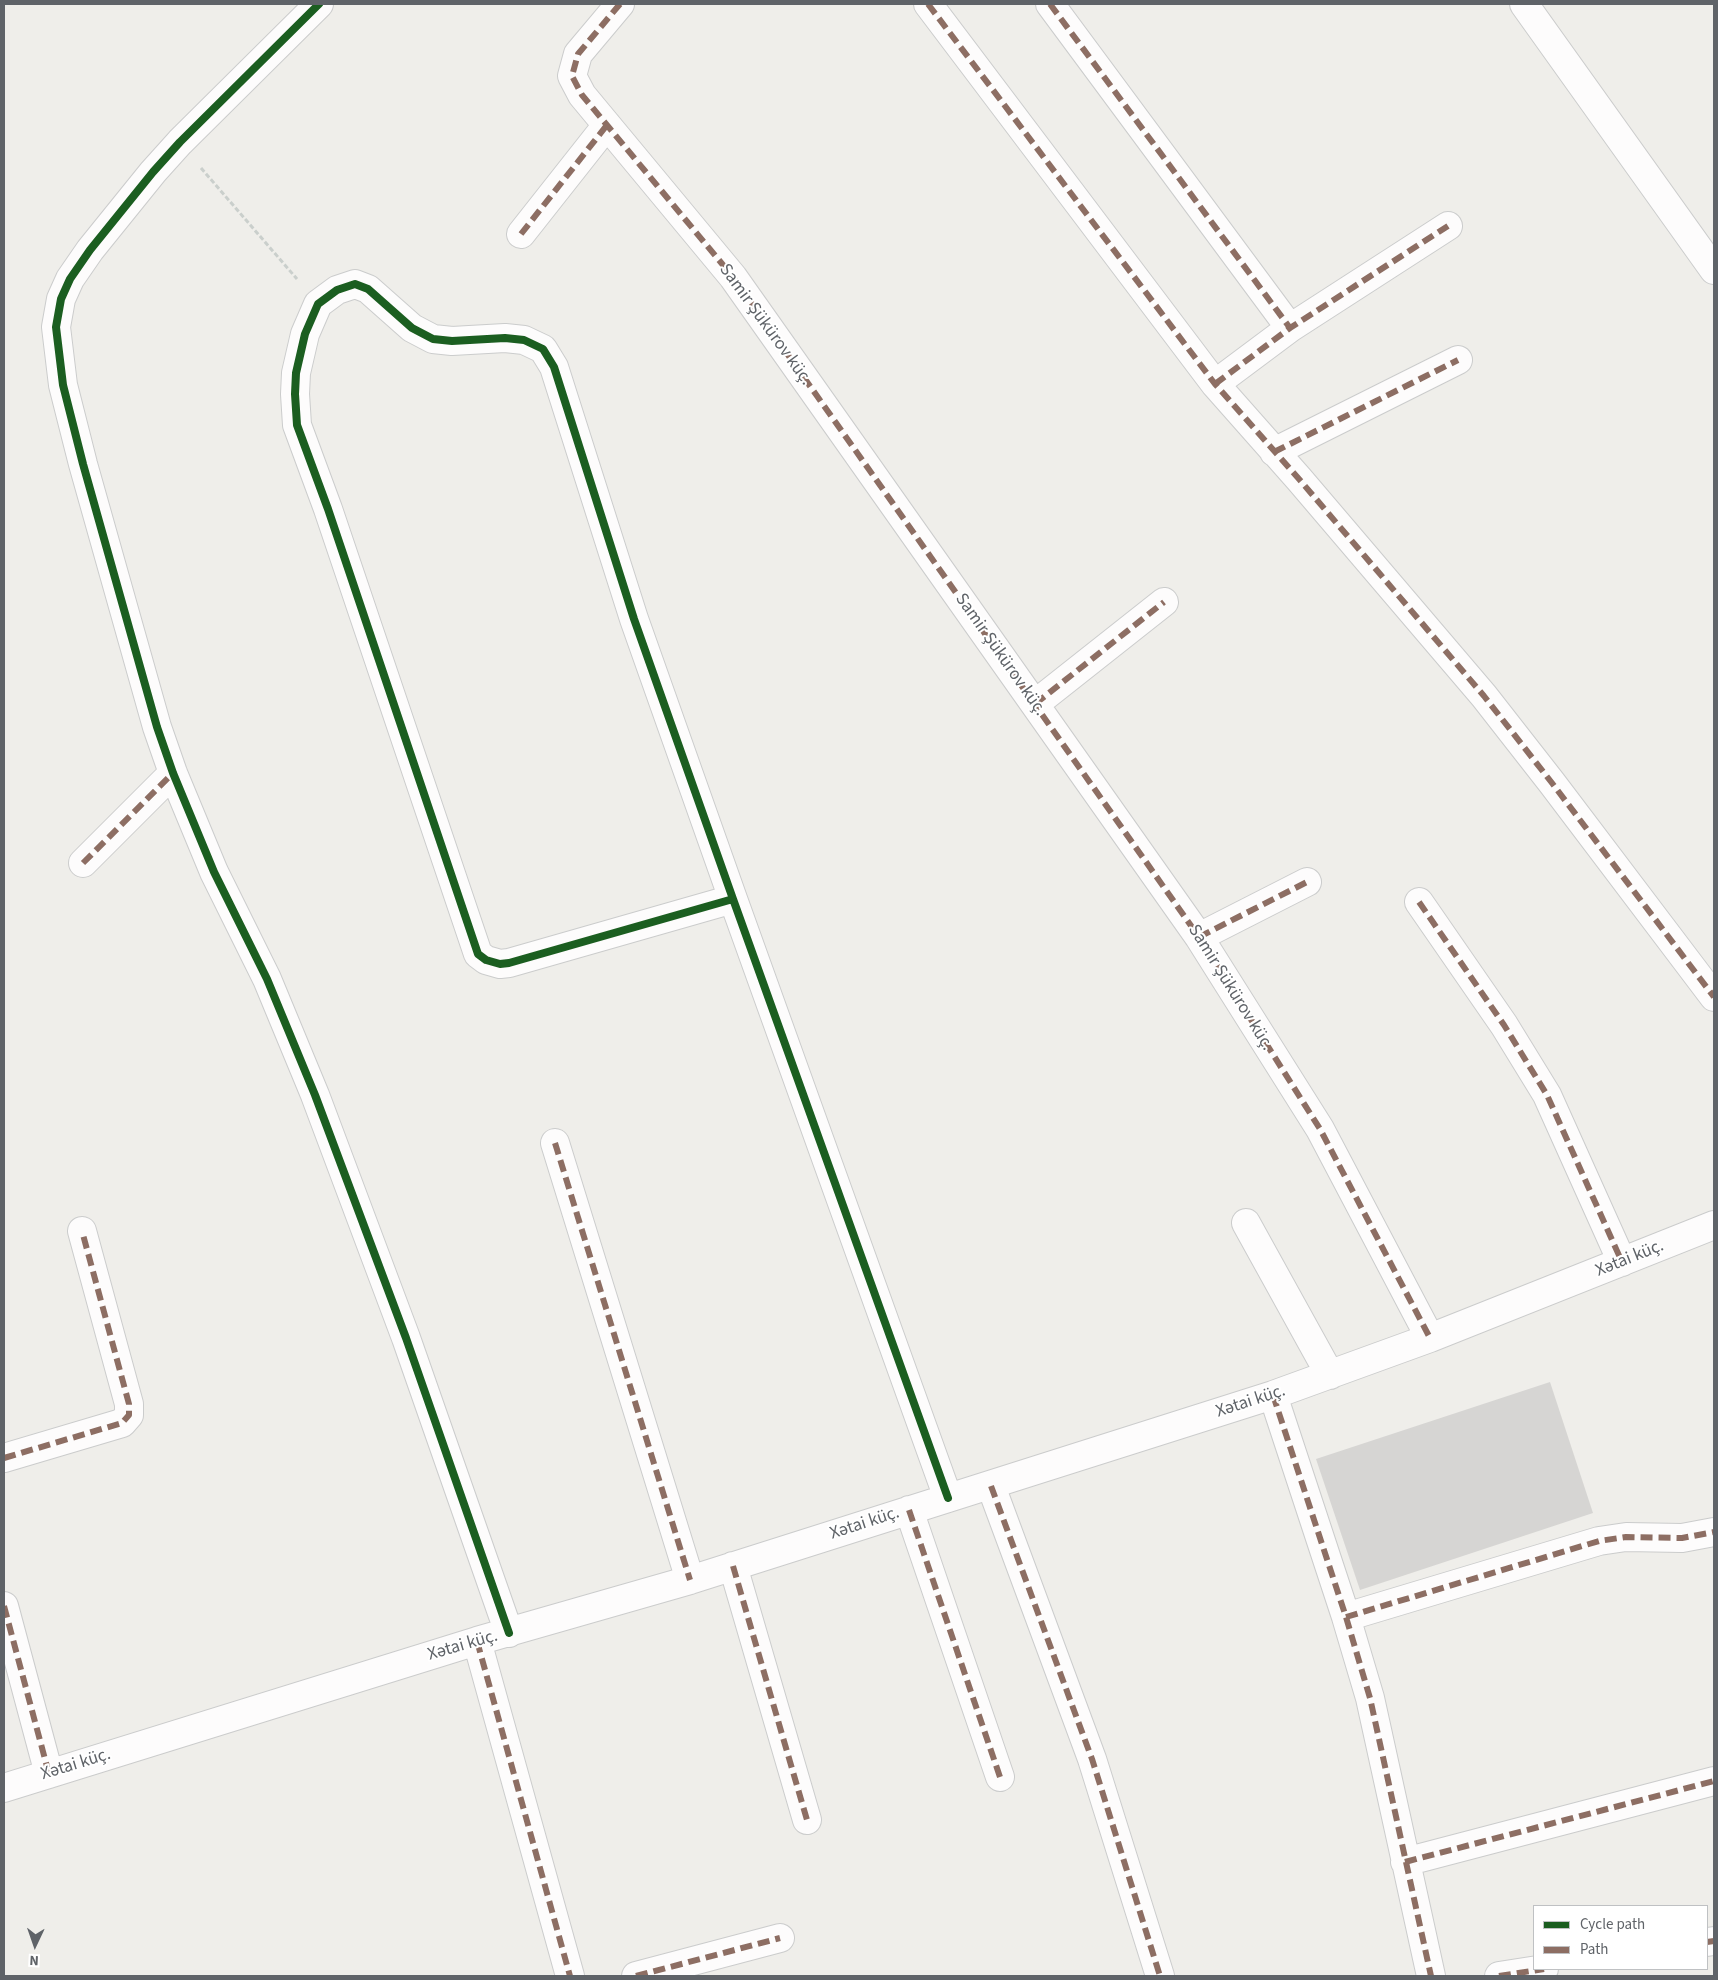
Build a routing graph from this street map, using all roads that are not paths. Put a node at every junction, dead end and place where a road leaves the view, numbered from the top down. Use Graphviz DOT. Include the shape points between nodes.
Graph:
graph roads {
  1 [pos="319,4"];
  2 [pos="620,4"];
  3 [pos="928,4"];
  4 [pos="1050,4"];
  5 [pos="1524,4"];
  6 [pos="607,125"];
  7 [pos="1448,226"];
  8 [pos="521,234"];
  9 [pos="1714,270"];
  10 [pos="1290,328"];
  11 [pos="1458,360"];
  12 [pos="1215,384"];
  13 [pos="1274,452"];
  14 [pos="1164,602"];
  15 [pos="1035,704"];
  16 [pos="173,772"];
  17 [pos="83,863"];
  18 [pos="1307,882"];
  19 [pos="732,899"];
  20 [pos="1419,902"];
  21 [pos="1199,937"];
  22 [pos="1714,996"];
  23 [pos="555,1143"];
  24 [pos="1246,1223"];
  25 [pos="1714,1225"];
  26 [pos="82,1231"];
  27 [pos="1622,1262"];
  28 [pos="1430,1338"];
  29 [pos="1330,1375"];
  30 [pos="1273,1395"];
  31 [pos="4,1458"];
  32 [pos="991,1486"];
  33 [pos="948,1498"];
  34 [pos="908,1510"];
  35 [pos="1714,1532"];
  36 [pos="733,1566"];
  37 [pos="690,1580"];
  38 [pos="4,1606"];
  39 [pos="1346,1617"];
  40 [pos="509,1633"];
  41 [pos="478,1641"];
  42 [pos="49,1774"];
  43 [pos="1000,1777"];
  44 [pos="1714,1781"];
  45 [pos="4,1788"];
  46 [pos="807,1820"];
  47 [pos="1405,1862"];
  48 [pos="780,1938"];
  49 [pos="1537,1970"];
  50 [pos="570,1976"];
  51 [pos="636,1976"];
  52 [pos="1160,1976"];
  53 [pos="1431,1976"];
  54 [pos="1498,1976"];
  1 -- 16 [label="street" via="153,172 70,279 56,327 63,385 83,464 157,727"];
  2 -- 6 [label="street, Samir Şükürov küç." via="578,54 572,76 582,95"];
  3 -- 12 [label="street"];
  4 -- 10 [label="street"];
  5 -- 9 [label="street"];
  6 -- 8 [label="street"];
  6 -- 15 [label="street, Samir Şükürov küç." via="733,277"];
  7 -- 10 [label="street"];
  10 -- 12 [label="street"];
  11 -- 13 [label="street"];
  12 -- 13 [label="street"];
  13 -- 22 [label="street" via="1484,696"];
  14 -- 15 [label="street"];
  15 -- 21 [label="street, Samir Şükürov küç."];
  16 -- 17 [label="street"];
  16 -- 40 [label="street" via="214,872 267,979 314,1095 406,1338"];
  18 -- 21 [label="street"];
  19 -- 19 [label="street" via="509,963 486,960 478,954 297,425 296,373 305,334 318,304 337,290 355,284 368,289 412,328 433,339 514,339 543,349 554,367 634,619"];
  19 -- 33 [label="street"];
  20 -- 27 [label="street" via="1504,1025 1546,1095"];
  21 -- 28 [label="street, Samir Şükürov küç." via="1320,1129"];
  23 -- 37 [label="street"];
  24 -- 29 [label="street"];
  25 -- 27 [label="street, Xətai küç."];
  26 -- 31 [label="street" via="129,1404 129,1415 122,1423"];
  27 -- 28 [label="street, Xətai küç."];
  28 -- 29 [label="street, Xətai küç."];
  29 -- 30 [label="street, Xətai küç."];
  30 -- 32 [label="street, Xətai küç."];
  30 -- 39 [label="street"];
  32 -- 33 [label="street, Xətai küç."];
  32 -- 52 [label="street" via="1092,1760"];
  33 -- 34 [label="street, Xətai küç."];
  34 -- 36 [label="street, Xətai küç."];
  34 -- 43 [label="street"];
  35 -- 39 [label="street" via="1682,1538 1599,1541"];
  36 -- 37 [label="street, Xətai küç."];
  36 -- 46 [label="street"];
  37 -- 40 [label="street, Xətai küç."];
  38 -- 42 [label="street"];
  39 -- 47 [label="street" via="1370,1698"];
  40 -- 41 [label="street, Xətai küç."];
  41 -- 42 [label="street, Xətai küç."];
  41 -- 50 [label="street"];
  42 -- 45 [label="street, Xətai küç."];
  44 -- 47 [label="street"];
  47 -- 53 [label="street"];
  48 -- 51 [label="street"];
  49 -- 54 [label="street"];
}
